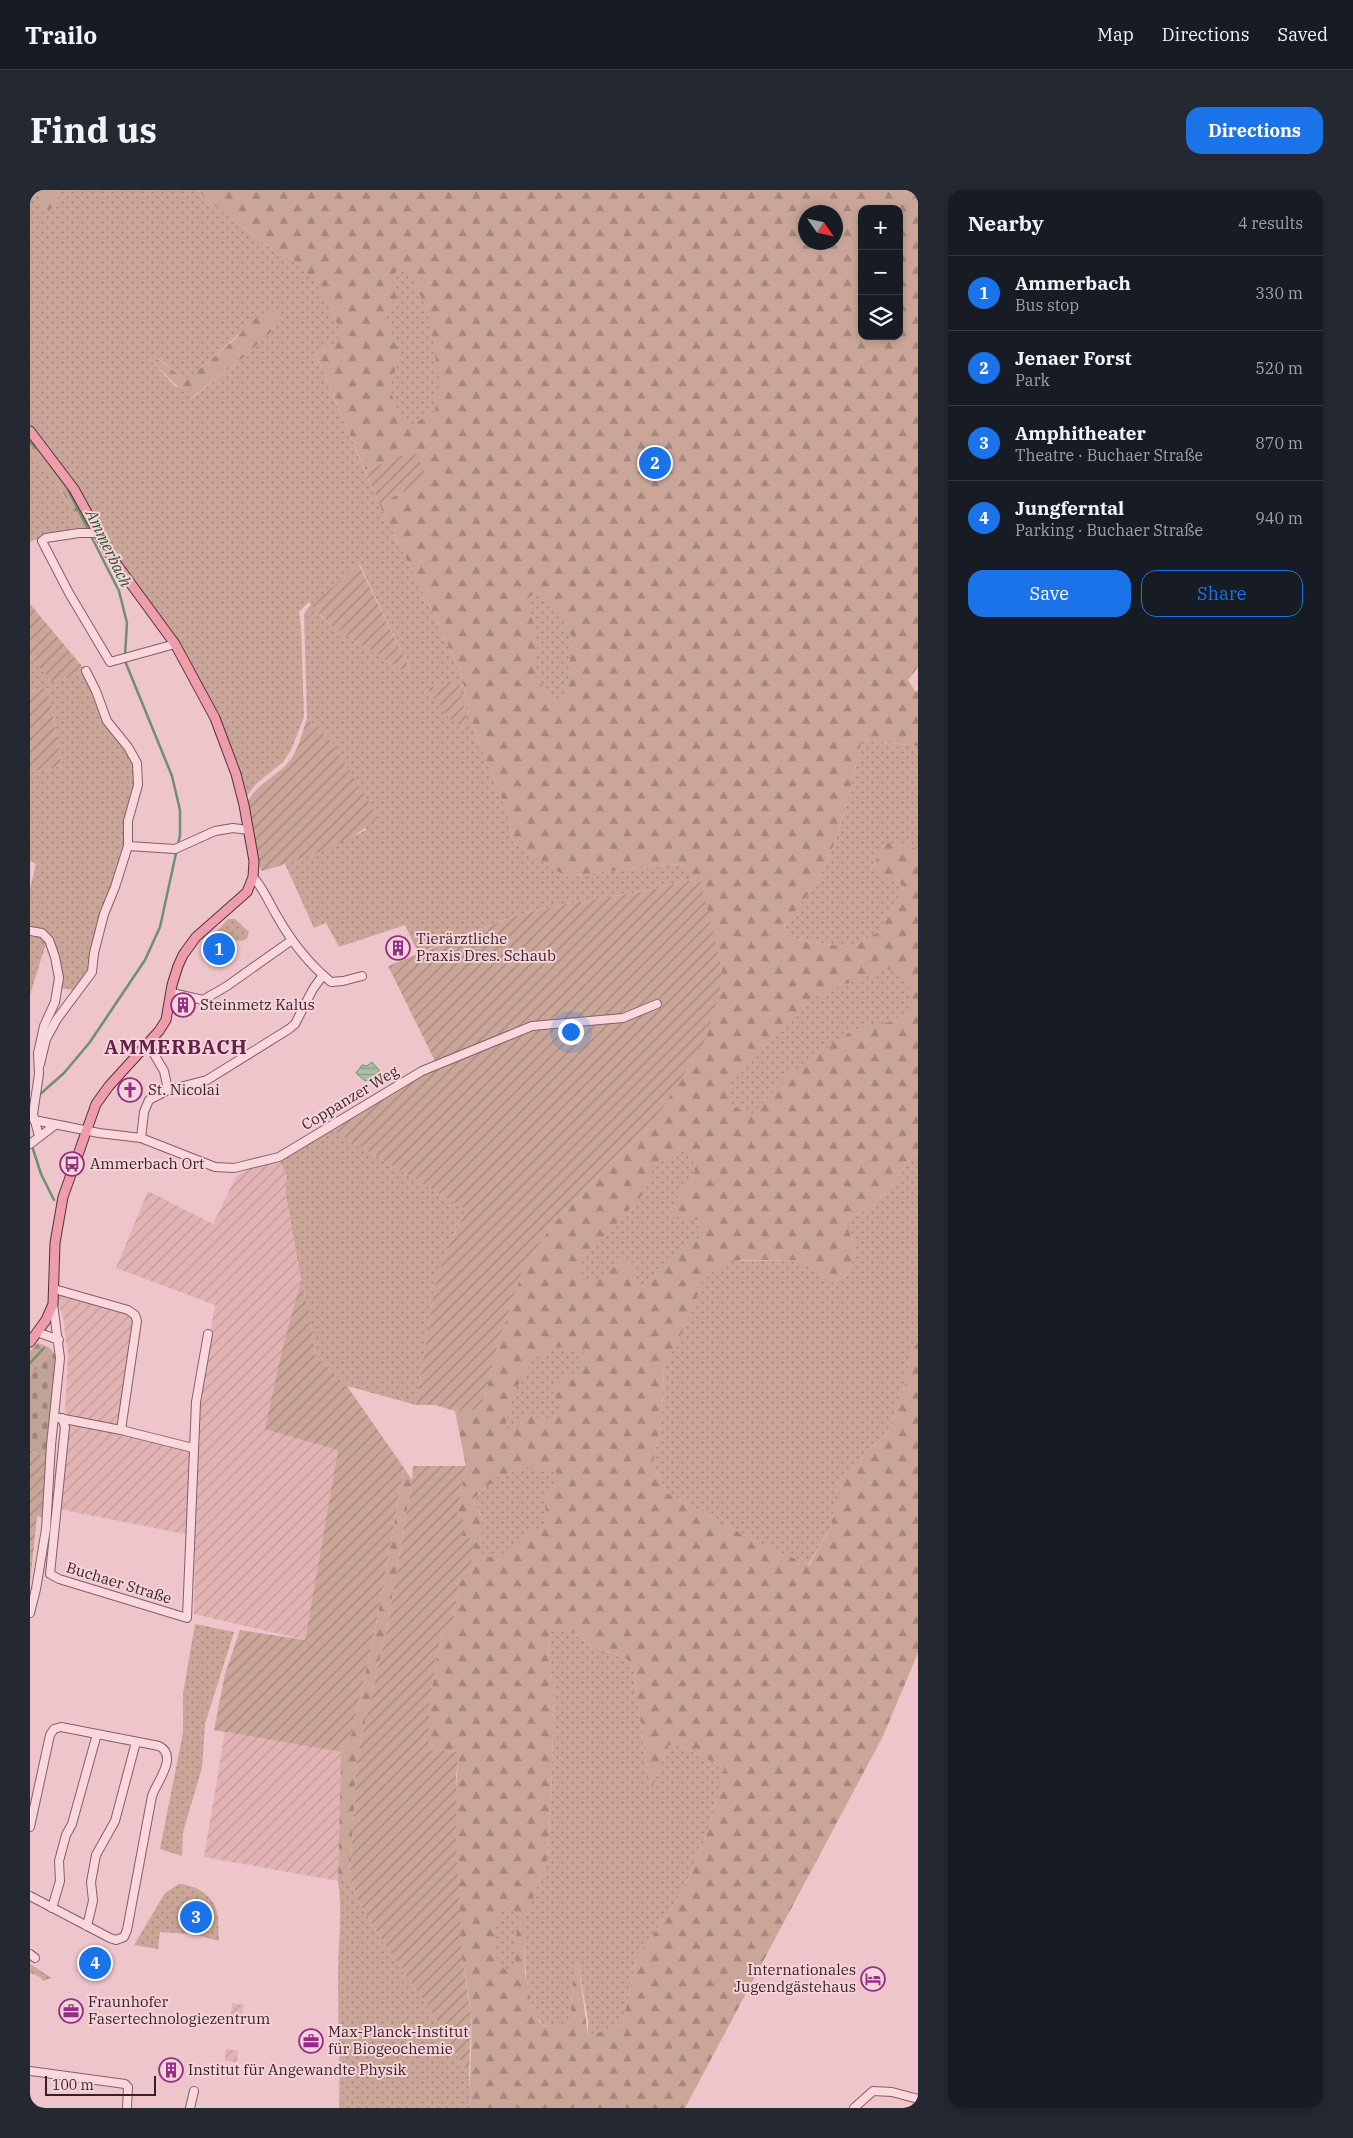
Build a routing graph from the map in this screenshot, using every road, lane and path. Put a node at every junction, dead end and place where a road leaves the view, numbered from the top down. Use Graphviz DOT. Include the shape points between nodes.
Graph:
graph roads {
  1 [pos="30,431"];
  2 [pos="98,533"];
  3 [pos="175,644"];
  4 [pos="86,671"];
  5 [pos="248,830"];
  6 [pos="128,846"];
  7 [pos="253,877"];
  8 [pos="30,931"];
  9 [pos="292,940"];
  10 [pos="323,975"];
  11 [pos="362,976"];
  12 [pos="172,993"];
  13 [pos="657,1004"];
  14 [pos="148,1044"];
  15 [pos="40,1064"];
  16 [pos="168,1090"];
  17 [pos="34,1120"];
  18 [pos="55,1125"];
  19 [pos="88,1130"];
  20 [pos="141,1138"];
  21 [pos="35,1140"];
  22 [pos="54,1288"];
  23 [pos="53,1304"];
  24 [pos="37,1332"];
  25 [pos="208,1334"];
  26 [pos="59,1340"];
  27 [pos="30,1342"];
  28 [pos="58,1417"];
  29 [pos="122,1430"];
  30 [pos="193,1448"];
  31 [pos="30,1613"];
  32 [pos="97,1734"];
  33 [pos="136,1742"];
  34 [pos="30,1827"];
  35 [pos="30,1896"];
  36 [pos="52,1908"];
  37 [pos="87,1926"];
  38 [pos="30,2071"];
  39 [pos="194,2091"];
  40 [pos="918,2099"];
  41 [pos="127,2108"];
  42 [pos="190,2108"];
  43 [pos="854,2108"];
  1 -- 2 [label="main road" via="74,489"];
  2 -- 3 [label="main road" via="112,558"];
  2 -- 3 [label="street" via="46,538 42,542 68,593 110,662"];
  3 -- 5 [label="main road" via="215,718 236,774"];
  4 -- 6 [label="street" via="107,720 137,763 138,785 128,821"];
  5 -- 6 [label="street" via="215,831 175,850"];
  5 -- 7 [label="main road" via="254,861"];
  6 -- 15 [label="street" via="104,914 92,972 57,1019 46,1039"];
  7 -- 9 [label="street"];
  7 -- 12 [label="main road" via="247,892 190,945 178,966"];
  8 -- 15 [label="street" via="42,933 49,940 59,978 55,1002 40,1040"];
  9 -- 10 [label="street"];
  9 -- 12 [label="street" via="203,1000"];
  10 -- 11 [label="street" via="331,982"];
  10 -- 16 [label="street" via="289,1029 207,1080"];
  12 -- 14 [label="main road" via="166,1020"];
  13 -- 20 [label="street, Coppanzer Weg" via="623,1018 532,1026 422,1072 271,1160 234,1168 215,1167"];
  14 -- 16 [label="street" via="164,1071"];
  14 -- 19 [label="main road" via="101,1097 89,1120"];
  15 -- 17 [label="street"];
  16 -- 20 [label="street" via="149,1100"];
  17 -- 18 [label="street, Coppanzer Weg"];
  17 -- 21 [label="street"];
  18 -- 19 [label="street, Coppanzer Weg"];
  18 -- 21 [label="street"];
  19 -- 20 [label="street, Coppanzer Weg"];
  19 -- 22 [label="main road" via="61,1204 55,1243"];
  22 -- 23 [label="main road"];
  22 -- 29 [label="street" via="128,1310 135,1315 137,1321"];
  23 -- 24 [label="main road"];
  23 -- 26 [label="street, Buchaer Straße"];
  24 -- 26 [label="street"];
  24 -- 27 [label="main road"];
  25 -- 30 [label="street" via="196,1402"];
  26 -- 28 [label="street, Buchaer Straße"];
  28 -- 29 [label="street"];
  28 -- 30 [label="street, Buchaer Straße" via="64,1427 50,1574 59,1580 187,1618"];
  28 -- 31 [label="street, Buchaer Straße" via="46,1529"];
  29 -- 30 [label="street"];
  32 -- 33 [label="street"];
  32 -- 34 [label="street" via="61,1727 52,1732"];
  32 -- 36 [label="street" via="61,1853 60,1881"];
  33 -- 37 [label="street" via="115,1821 96,1854 91,1882 93,1901"];
  33 -- 37 [label="street" via="161,1747 167,1755 163,1775 152,1796 127,1932 116,1940"];
  35 -- 36 [label="street"];
  36 -- 37 [label="street"];
  38 -- 41 [label="street" via="125,2084 128,2087"];
  39 -- 42 [label="street"];
  40 -- 43 [label="street" via="873,2091"];
}
